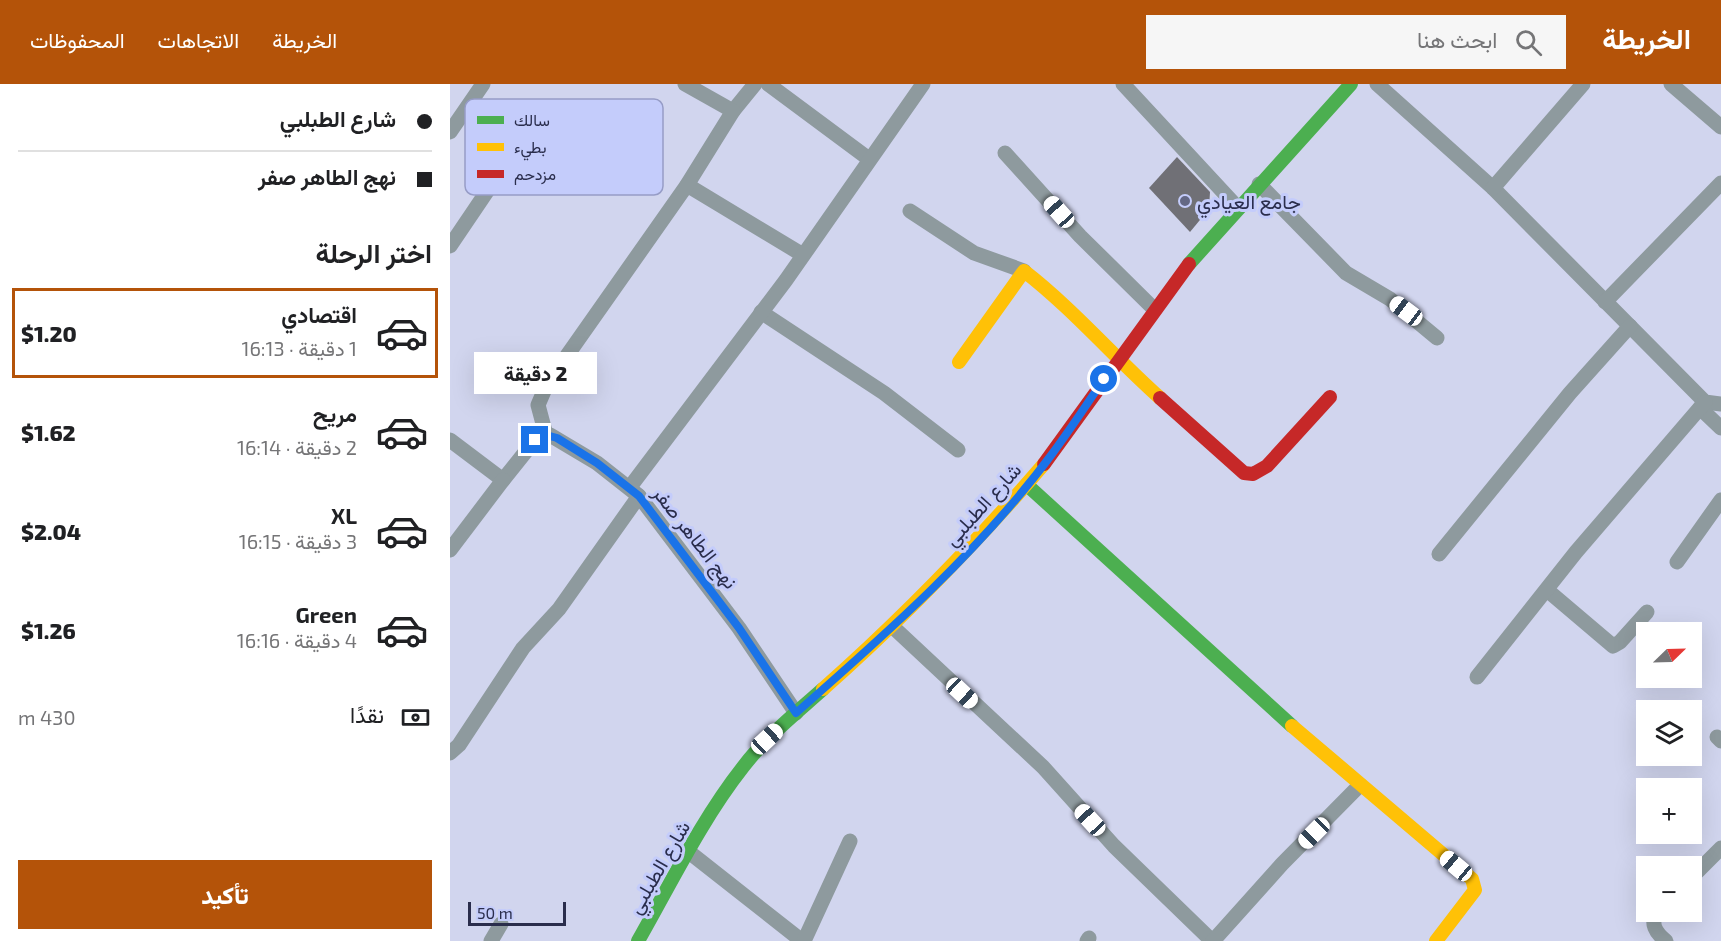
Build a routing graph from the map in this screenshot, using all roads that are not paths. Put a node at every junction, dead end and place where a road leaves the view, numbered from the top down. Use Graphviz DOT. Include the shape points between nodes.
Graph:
graph roads {
  1 [pos="483,84"];
  2 [pos="685,84"];
  3 [pos="755,84"];
  4 [pos="768,84"];
  5 [pos="923,84"];
  6 [pos="1351,84"];
  7 [pos="1377,84"];
  8 [pos="1583,84"];
  9 [pos="1671,84"];
  10 [pos="1131,86"];
  11 [pos="473,99"];
  12 [pos="465,110"];
  13 [pos="733,111"];
  14 [pos="1721,128"];
  15 [pos="450,132"];
  16 [pos="1005,153"];
  17 [pos="869,159"];
  18 [pos="1721,183"];
  19 [pos="1259,184"];
  20 [pos="687,185"];
  21 [pos="1493,188"];
  22 [pos="485,195"];
  23 [pos="1238,207"];
  24 [pos="910,211"];
  25 [pos="450,246"];
  26 [pos="803,255"];
  27 [pos="1024,271"];
  28 [pos="1605,302"];
  29 [pos="1154,309"];
  30 [pos="761,312"];
  31 [pos="1630,326"];
  32 [pos="1437,339"];
  33 [pos="1117,360"];
  34 [pos="959,362"];
  35 [pos="1330,397"];
  36 [pos="1709,405"];
  37 [pos="1721,428"];
  38 [pos="546,435"];
  39 [pos="450,440"];
  40 [pos="958,450"];
  41 [pos="503,480"];
  42 [pos="1027,485"];
  43 [pos="634,492"];
  44 [pos="1721,500"];
  45 [pos="450,550"];
  46 [pos="1438,554"];
  47 [pos="1677,562"];
  48 [pos="1547,590"];
  49 [pos="1647,612"];
  50 [pos="892,627"];
  51 [pos="1477,677"];
  52 [pos="796,713"];
  53 [pos="450,753"];
  54 [pos="1360,785"];
  55 [pos="850,841"];
  56 [pos="1721,848"];
  57 [pos="689,852"];
  58 [pos="1702,867"];
  59 [pos="1653,922"];
  60 [pos="501,924"];
  61 [pos="490,941"];
  62 [pos="638,941"];
  63 [pos="803,941"];
  64 [pos="1212,941"];
  65 [pos="1436,941"];
  66 [pos="1666,941"];
  1 -- 11 [label="street"];
  2 -- 13 [label="street"];
  3 -- 13 [label="street"];
  4 -- 17 [label="street"];
  5 -- 17 [label="street"];
  6 -- 19 [label="street, شارع الطبلبي"];
  7 -- 21 [label="street"];
  8 -- 21 [label="street"];
  9 -- 14 [label="street"];
  10 -- 23 [label="street"];
  12 -- 15 [label="street"];
  13 -- 20 [label="street"];
  16 -- 29 [label="street" via="1080,236"];
  17 -- 26 [label="street"];
  18 -- 28 [label="street"];
  19 -- 23 [label="street, شارع الطبلبي"];
  19 -- 32 [label="street" via="1346,273 1390,299"];
  20 -- 26 [label="street"];
  20 -- 38 [label="street" via="540,397 539,413"];
  21 -- 28 [label="street"];
  22 -- 25 [label="street"];
  23 -- 29 [label="street, شارع الطبلبي"];
  24 -- 27 [label="street" via="974,254"];
  26 -- 30 [label="street"];
  27 -- 33 [label="street" via="1061,300"];
  27 -- 34 [label="street"];
  28 -- 31 [label="street"];
  29 -- 33 [label="street, شارع الطبلبي"];
  30 -- 40 [label="street" via="884,393"];
  30 -- 43 [label="street"];
  31 -- 36 [label="street"];
  31 -- 46 [label="street"];
  33 -- 35 [label="street" via="1244,473 1253,474 1268,466"];
  33 -- 42 [label="street, شارع الطبلبي"];
  36 -- 37 [label="street"];
  36 -- 48 [label="street"];
  38 -- 41 [label="street" via="535,440"];
  38 -- 43 [label="street, نهج الطاهر صفر" via="557,438"];
  39 -- 41 [label="street"];
  41 -- 45 [label="street"];
  42 -- 50 [label="street, شارع الطبلبي"];
  42 -- 54 [label="street" via="1112,566"];
  43 -- 52 [label="street, نهج الطاهر صفر" via="739,628"];
  43 -- 53 [label="street" via="559,609 523,648"];
  44 -- 47 [label="street"];
  48 -- 49 [label="street" via="1613,646"];
  48 -- 51 [label="street"];
  50 -- 52 [label="street, شارع الطبلبي"];
  50 -- 64 [label="street" via="1042,767 1114,846"];
  52 -- 57 [label="street, شارع الطبلبي" via="742,768"];
  54 -- 64 [label="street"];
  54 -- 65 [label="street" via="1475,883 1472,896"];
  55 -- 63 [label="street"];
  56 -- 58 [label="street"];
  57 -- 62 [label="street, شارع الطبلبي"];
  57 -- 63 [label="street"];
  59 -- 66 [label="street" via="1655,930"];
  60 -- 61 [label="street"];
}
